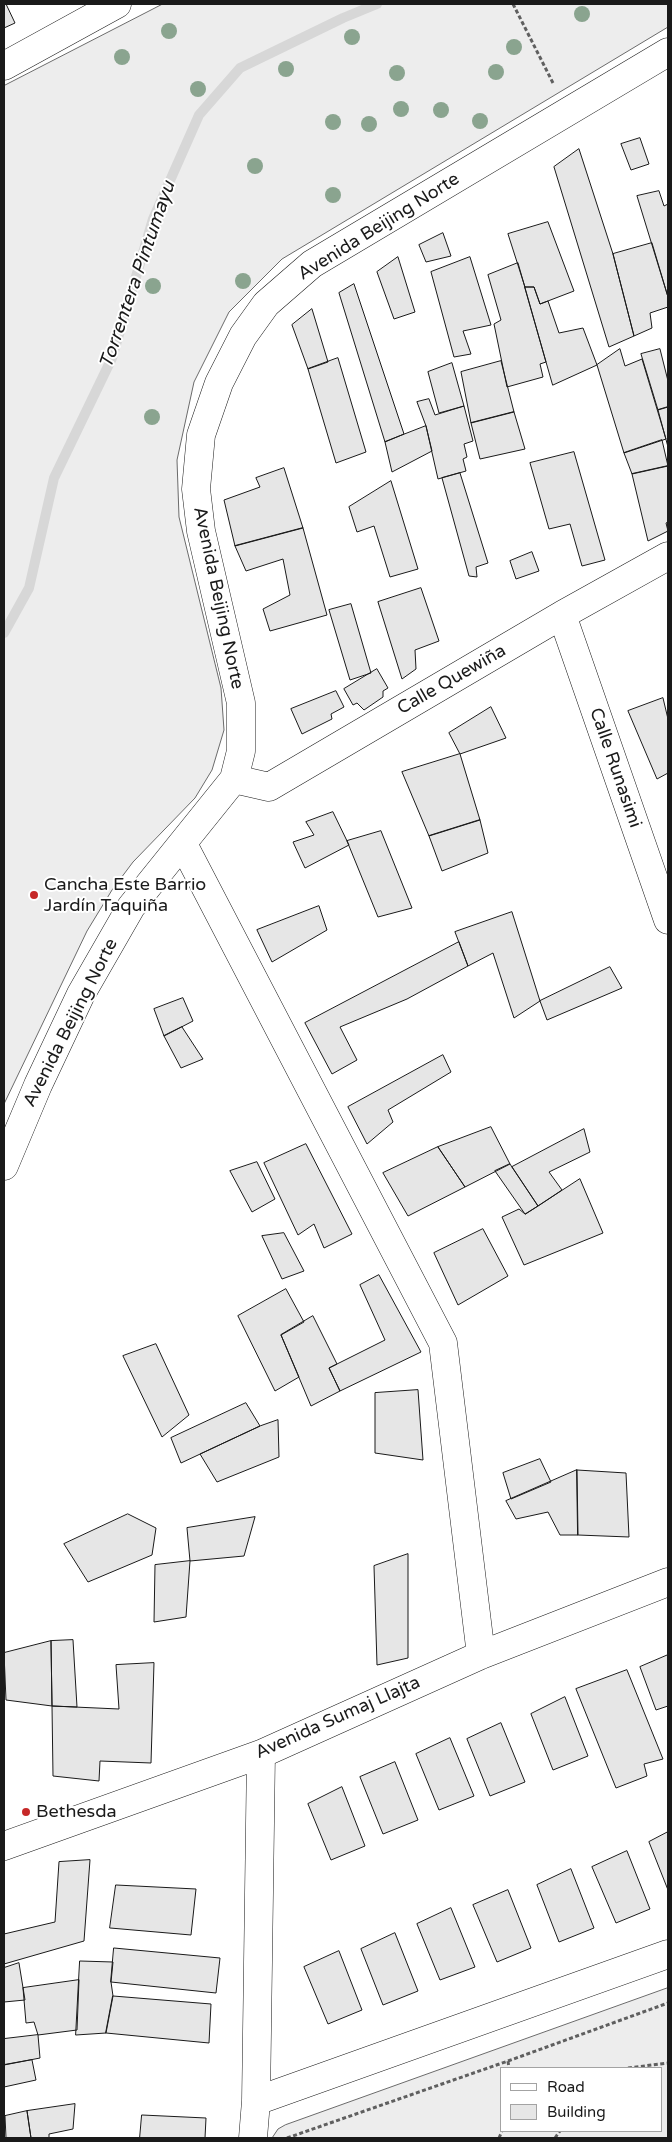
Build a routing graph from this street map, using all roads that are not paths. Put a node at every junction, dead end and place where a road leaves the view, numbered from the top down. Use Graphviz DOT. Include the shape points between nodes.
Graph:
graph roads {
  1 [pos="117,4"];
  2 [pos="668,52"];
  3 [pos="4,66"];
  4 [pos="668,556"];
  5 [pos="562,616"];
  6 [pos="234,779"];
  7 [pos="183,844"];
  8 [pos="668,920"];
  9 [pos="4,1166"];
  10 [pos="668,1582"];
  11 [pos="481,1655"];
  12 [pos="261,1754"];
  13 [pos="4,1846"];
  14 [pos="668,1954"];
  15 [pos="256,2101"];
  16 [pos="253,2138"];
  1 -- 3 [label="street"];
  2 -- 6 [label="street, Avenida Beijing Norte" via="312,264 266,304 243,336 219,383 202,435 196,489 201,531 241,703 241,751"];
  4 -- 5 [label="street, Calle Quewiña"];
  5 -- 6 [label="street, Calle Quewiña" via="269,787"];
  5 -- 8 [label="street, Calle Runasimi"];
  6 -- 7 [label="street, Avenida Beijing Norte"];
  7 -- 9 [label="street, Avenida Beijing Norte" via="131,907 81,994"];
  7 -- 11 [label="street" via="443,1343"];
  10 -- 11 [label="street, Avenida Sumaj Llajta"];
  11 -- 12 [label="street, Avenida Sumaj Llajta"];
  12 -- 13 [label="street, Avenida Sumaj Llajta"];
  12 -- 15 [label="street"];
  14 -- 15 [label="street"];
  15 -- 16 [label="street"];
}
